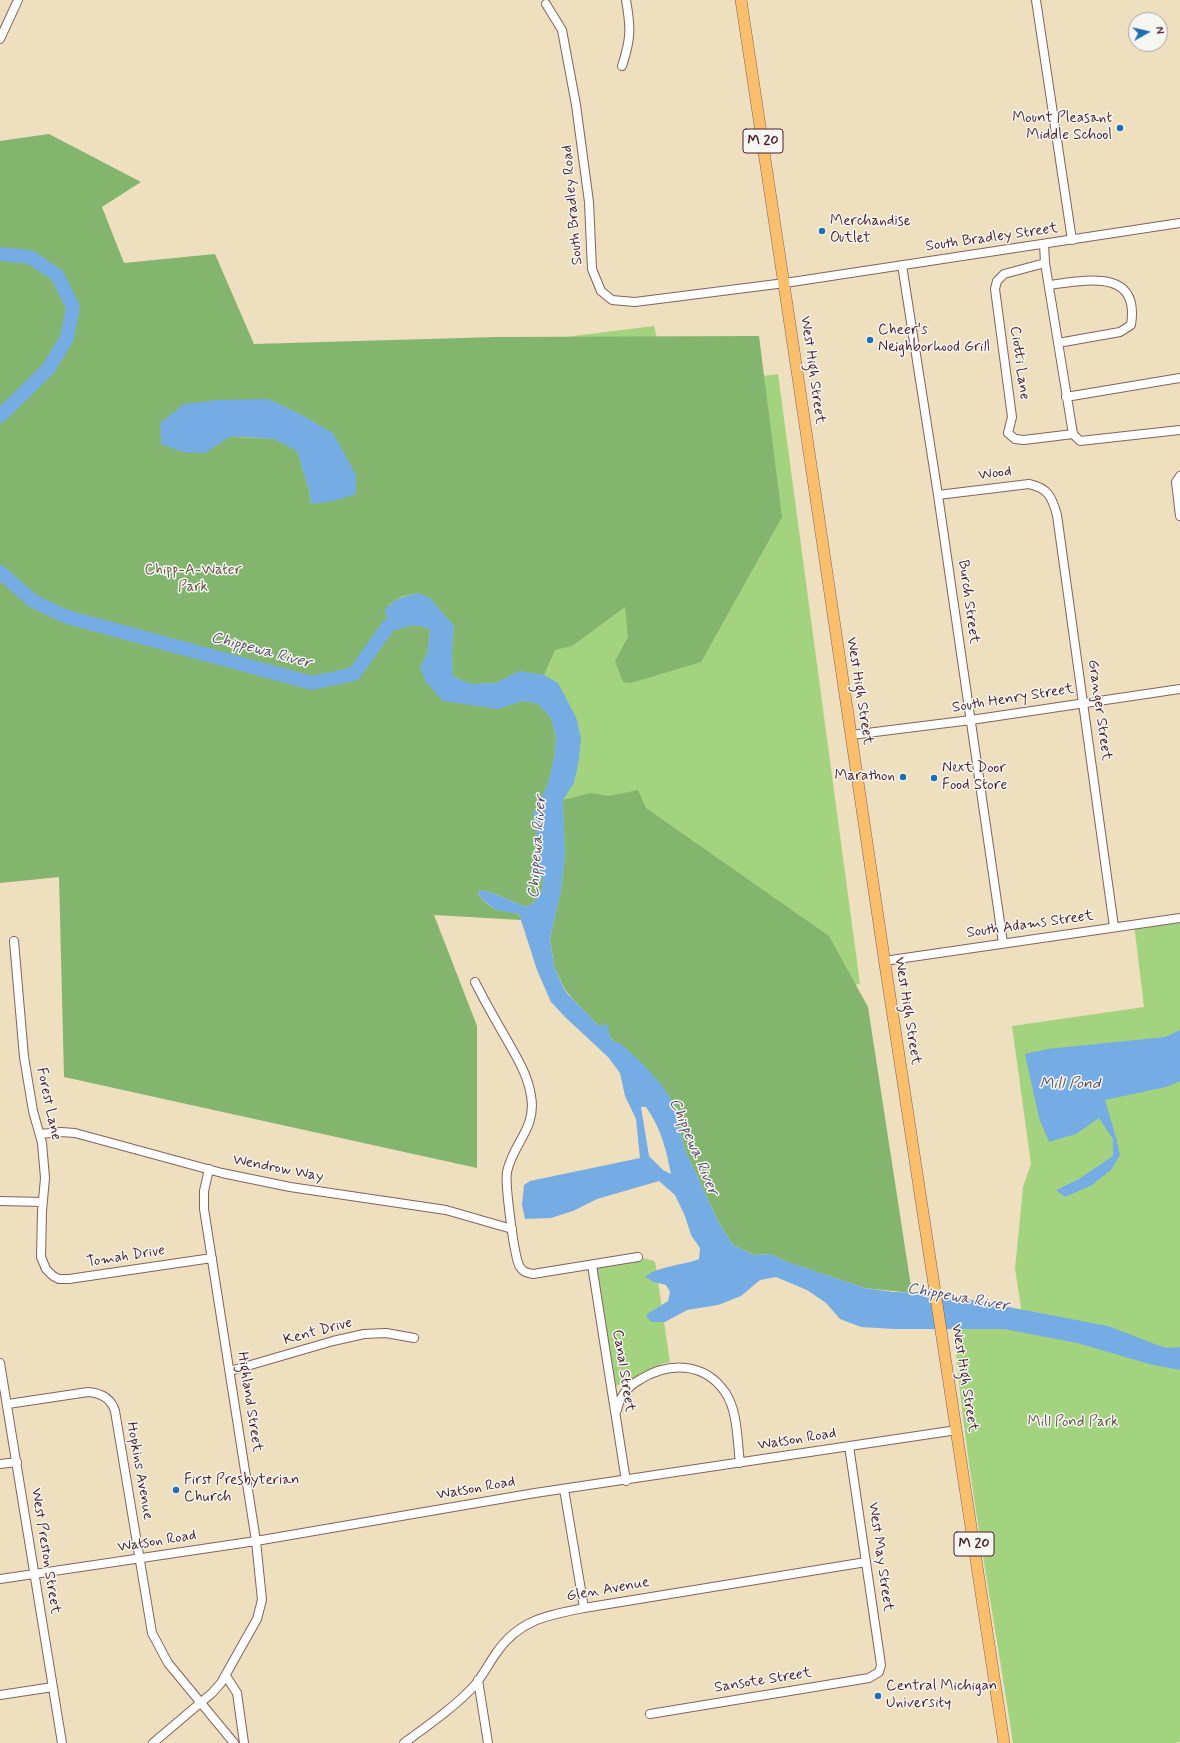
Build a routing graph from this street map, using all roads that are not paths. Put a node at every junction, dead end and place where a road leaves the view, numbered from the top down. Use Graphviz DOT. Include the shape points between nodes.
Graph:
graph roads {
  1 [pos="18,0"];
  2 [pos="626,0"];
  3 [pos="741,0"];
  4 [pos="1036,0"];
  5 [pos="546,4"];
  6 [pos="0,39"];
  7 [pos="622,66"];
  8 [pos="1180,223"];
  9 [pos="1072,240"];
  10 [pos="1044,244"];
  11 [pos="1045,263"];
  12 [pos="902,265"];
  13 [pos="785,283"];
  14 [pos="1049,285"];
  15 [pos="1058,342"];
  16 [pos="1180,378"];
  17 [pos="1066,397"];
  18 [pos="1180,430"];
  19 [pos="1073,434"];
  20 [pos="1178,479"];
  21 [pos="938,495"];
  22 [pos="1052,497"];
  23 [pos="1180,516"];
  24 [pos="1180,689"];
  25 [pos="1084,702"];
  26 [pos="971,720"];
  27 [pos="851,735"];
  28 [pos="1180,918"];
  29 [pos="1114,927"];
  30 [pos="14,940"];
  31 [pos="1003,943"];
  32 [pos="884,961"];
  33 [pos="475,982"];
  34 [pos="40,1134"];
  35 [pos="209,1170"];
  36 [pos="0,1201"];
  37 [pos="43,1202"];
  38 [pos="512,1229"];
  39 [pos="638,1256"];
  40 [pos="212,1258"];
  41 [pos="592,1265"];
  42 [pos="48,1271"];
  43 [pos="414,1338"];
  44 [pos="0,1363"];
  45 [pos="230,1371"];
  46 [pos="8,1404"];
  47 [pos="616,1416"];
  48 [pos="958,1430"];
  49 [pos="849,1446"];
  50 [pos="17,1462"];
  51 [pos="740,1463"];
  52 [pos="0,1464"];
  53 [pos="626,1481"];
  54 [pos="564,1489"];
  55 [pos="256,1541"];
  56 [pos="139,1559"];
  57 [pos="866,1562"];
  58 [pos="35,1574"];
  59 [pos="0,1579"];
  60 [pos="584,1608"];
  61 [pos="879,1672"];
  62 [pos="226,1676"];
  63 [pos="478,1680"];
  64 [pos="53,1687"];
  65 [pos="0,1695"];
  66 [pos="200,1703"];
  67 [pos="650,1714"];
  68 [pos="62,1743"];
  69 [pos="153,1743"];
  70 [pos="234,1743"];
  71 [pos="244,1743"];
  72 [pos="404,1743"];
  73 [pos="488,1743"];
  74 [pos="1004,1743"];
  1 -- 6 [label="street"];
  2 -- 7 [label="street" via="630,34"];
  3 -- 13 [label="main road, M 20"];
  4 -- 9 [label="street"];
  5 -- 13 [label="street, South Bradley Road" via="562,30 576,104 588,194 592,269 601,291 612,300 634,302"];
  8 -- 9 [label="street, South Bradley Street"];
  9 -- 10 [label="street, South Bradley Street"];
  10 -- 11 [label="street"];
  10 -- 12 [label="street, South Bradley Street"];
  11 -- 14 [label="street"];
  11 -- 19 [label="street, Ciotti Lane" via="1004,274 997,281 995,289 1012,417 1008,433 1015,439 1024,440"];
  12 -- 13 [label="street, South Bradley Street"];
  12 -- 21 [label="street, Burch Street"];
  13 -- 27 [label="main road, West High Street / M 20"];
  14 -- 15 [label="street"];
  14 -- 15 [label="street" via="1086,280 1108,281 1126,292 1132,302 1130,325 1120,332"];
  15 -- 17 [label="street"];
  16 -- 17 [label="street"];
  17 -- 19 [label="street"];
  18 -- 19 [label="street" via="1080,441"];
  20 -- 23 [label="street"];
  21 -- 22 [label="street, Wood" via="1029,484 1040,486"];
  21 -- 26 [label="street, Burch Street"];
  22 -- 25 [label="street, Granger Street" via="1057,515"];
  24 -- 25 [label="street, South Henry Street"];
  25 -- 26 [label="street, South Henry Street"];
  25 -- 29 [label="street, Granger Street"];
  26 -- 27 [label="street, South Henry Street"];
  26 -- 31 [label="street, Burch Street"];
  27 -- 32 [label="main road, West High Street / M 20"];
  28 -- 29 [label="street, South Adams Street"];
  29 -- 31 [label="street, South Adams Street"];
  30 -- 34 [label="street, Forest Lane" via="23,1051 33,1111"];
  31 -- 32 [label="street, South Adams Street"];
  32 -- 48 [label="main road, West High Street / M 20"];
  33 -- 38 [label="street" via="520,1063 532,1096 529,1126 512,1157 507,1174"];
  34 -- 35 [label="street, Wendrow Way" via="75,1133"];
  34 -- 37 [label="street, Forest Lane" via="46,1184"];
  35 -- 38 [label="street, Wendrow Way" via="290,1187 446,1210"];
  35 -- 40 [label="street, Highland Street" via="203,1204"];
  36 -- 37 [label="street"];
  37 -- 42 [label="street, Forest Lane" via="41,1257"];
  38 -- 41 [label="street" via="518,1263 526,1273"];
  39 -- 41 [label="street"];
  40 -- 42 [label="street, Tomah Drive" via="66,1280 56,1278"];
  40 -- 45 [label="street, Highland Street"];
  41 -- 47 [label="street, Canal Street"];
  43 -- 45 [label="street, Kent Drive" via="386,1333 364,1334"];
  44 -- 46 [label="street, West Preston Street"];
  45 -- 55 [label="street, Highland Street"];
  46 -- 50 [label="street, West Preston Street"];
  46 -- 56 [label="street, Hopkins Avenue" via="88,1392 100,1394 108,1399 115,1411"];
  47 -- 51 [label="street" via="624,1392 646,1376 669,1368 684,1367 699,1372 718,1383 728,1398 734,1415"];
  47 -- 53 [label="street, Canal Street"];
  48 -- 49 [label="street, Watson Road"];
  48 -- 74 [label="main road, West High Street / M 20"];
  49 -- 51 [label="street, Watson Road"];
  49 -- 57 [label="street, West May Street"];
  50 -- 52 [label="street"];
  50 -- 58 [label="street, West Preston Street"];
  51 -- 53 [label="street, Watson Road"];
  53 -- 54 [label="street, Watson Road"];
  54 -- 55 [label="street, Watson Road"];
  54 -- 60 [label="street"];
  55 -- 56 [label="street, Watson Road"];
  55 -- 62 [label="street, Highland Street" via="262,1600 256,1619"];
  56 -- 58 [label="street, Watson Road"];
  56 -- 66 [label="street, Hopkins Avenue" via="150,1625 157,1643 168,1663"];
  57 -- 60 [label="street, Glen Avenue"];
  57 -- 61 [label="street, West May Street" via="881,1665"];
  58 -- 59 [label="street, Watson Road"];
  58 -- 64 [label="street, West Preston Street"];
  60 -- 63 [label="street, Glen Avenue" via="547,1616 520,1628 501,1646"];
  61 -- 67 [label="street, Sansote Street" via="869,1678"];
  62 -- 66 [label="street, Highland Street"];
  62 -- 71 [label="street" via="238,1693"];
  63 -- 72 [label="street, Glen Avenue" via="461,1698"];
  63 -- 73 [label="street"];
  64 -- 65 [label="street"];
  64 -- 68 [label="street, West Preston Street"];
  66 -- 69 [label="street, Highland Street"];
  66 -- 70 [label="street, Hopkins Avenue"];
}
